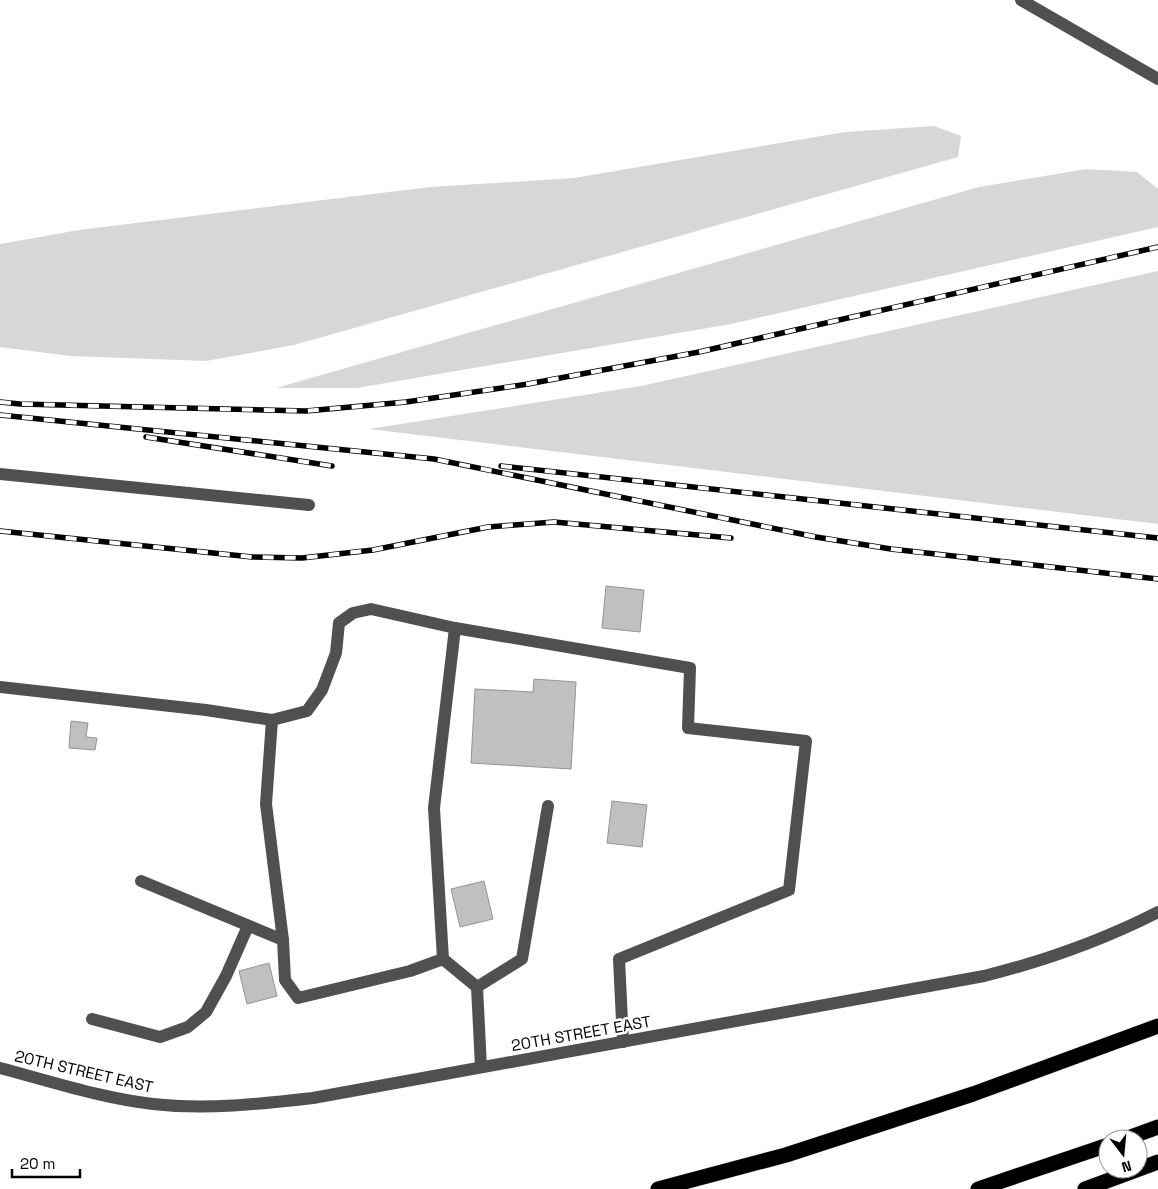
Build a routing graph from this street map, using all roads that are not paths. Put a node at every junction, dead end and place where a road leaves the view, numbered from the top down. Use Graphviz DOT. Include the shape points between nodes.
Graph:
graph roads {
  1 [pos="1021,0"];
  2 [pos="1158,79"];
  3 [pos="0,474"];
  4 [pos="309,505"];
  5 [pos="455,628"];
  6 [pos="0,687"];
  7 [pos="272,720"];
  8 [pos="548,806"];
  9 [pos="141,881"];
  10 [pos="1158,912"];
  11 [pos="248,926"];
  12 [pos="283,940"];
  13 [pos="443,959"];
  14 [pos="477,987"];
  15 [pos="92,1019"];
  16 [pos="1158,1026"];
  17 [pos="623,1042"];
  18 [pos="481,1067"];
  19 [pos="0,1068"];
  20 [pos="1098,1148"];
  21 [pos="1158,1162"];
  22 [pos="658,1189"];
  23 [pos="978,1189"];
  24 [pos="1085,1189"];
  1 -- 2 [label="street"];
  3 -- 4 [label="street"];
  5 -- 7 [label="street" via="372,609 353,613 340,623 336,653 322,690 307,711"];
  5 -- 13 [label="street" via="434,808"];
  5 -- 17 [label="street" via="690,668 688,728 806,741 789,890 619,959"];
  6 -- 7 [label="street"];
  7 -- 12 [label="street" via="266,804"];
  8 -- 14 [label="street" via="522,959"];
  9 -- 11 [label="street"];
  10 -- 17 [label="street, 20TH STREET EAST" via="1042,960 984,976"];
  11 -- 12 [label="street"];
  11 -- 15 [label="street" via="206,1012 188,1027 160,1037"];
  12 -- 13 [label="street" via="285,980 298,998 410,971"];
  13 -- 14 [label="street"];
  14 -- 18 [label="street"];
  16 -- 22 [label="highway" via="973,1094 786,1154"];
  17 -- 18 [label="street, 20TH STREET EAST"];
  18 -- 19 [label="street, 20TH STREET EAST" via="313,1098 188,1106 124,1100"];
  20 -- 23 [label="highway"];
  21 -- 24 [label="highway"];
}
